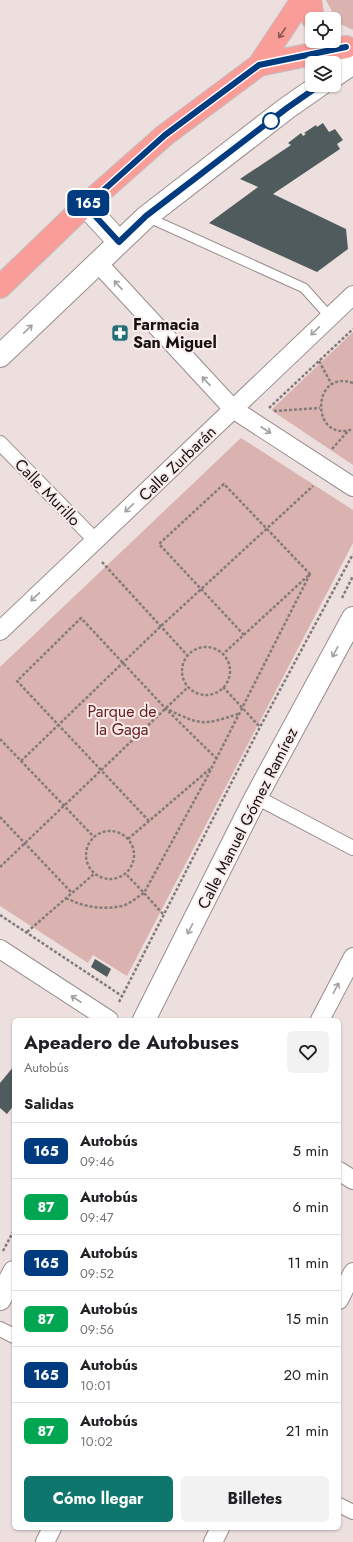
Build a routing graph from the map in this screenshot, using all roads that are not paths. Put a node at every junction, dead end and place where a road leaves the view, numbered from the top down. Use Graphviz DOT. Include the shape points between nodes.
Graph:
graph roads {
  1 [pos="302,0"];
  2 [pos="310,0"];
  3 [pos="312,12"];
  4 [pos="346,49"];
  5 [pos="341,60"];
  6 [pos="259,65"];
  7 [pos="310,92"];
  8 [pos="86,206"];
  9 [pos="146,216"];
  10 [pos="119,242"];
  11 [pos="97,262"];
  12 [pos="0,287"];
  13 [pos="353,295"];
  14 [pos="330,316"];
  15 [pos="0,356"];
  16 [pos="233,409"];
  17 [pos="0,443"];
  18 [pos="353,487"];
  19 [pos="95,540"];
  20 [pos="353,618"];
  21 [pos="0,631"];
  22 [pos="256,797"];
  23 [pos="353,848"];
  24 [pos="0,949"];
  25 [pos="353,957"];
  26 [pos="113,1014"];
  27 [pos="145,1018"];
  28 [pos="321,1018"];
  29 [pos="341,1172"];
  30 [pos="353,1180"];
  31 [pos="353,1272"];
  32 [pos="12,1276"];
  33 [pos="341,1296"];
  34 [pos="0,1299"];
  35 [pos="0,1329"];
  36 [pos="12,1335"];
  37 [pos="341,1506"];
  38 [pos="353,1512"];
  39 [pos="51,1530"];
  40 [pos="219,1530"];
  41 [pos="45,1542"];
  42 [pos="213,1542"];
  1 -- 6 [label="highway, one-way"];
  2 -- 3 [label="highway"];
  4 -- 5 [label="street"];
  4 -- 6 [label="highway"];
  6 -- 8 [label="highway" via="165,135"];
  7 -- 9 [label="street"];
  8 -- 10 [label="street"];
  8 -- 12 [label="highway"];
  9 -- 10 [label="street"];
  9 -- 14 [label="lane" via="304,288"];
  10 -- 11 [label="street"];
  15 -- 11 [label="street, one-way"];
  16 -- 11 [label="street, one-way"];
  13 -- 14 [label="street, Calle Zurbarán"];
  14 -- 16 [label="street, Calle Zurbarán, one-way"];
  16 -- 18 [label="street, one-way"];
  16 -- 19 [label="street, Calle Zurbarán, one-way"];
  17 -- 19 [label="street, Calle Murillo"];
  19 -- 21 [label="street, Calle Zurbarán, one-way"];
  20 -- 22 [label="street, Calle Manuel Gómez Ramírez, one-way"];
  22 -- 23 [label="street"];
  22 -- 27 [label="street, Calle Manuel Gómez Ramírez, one-way"];
  26 -- 24 [label="street, one-way"];
  28 -- 25 [label="street, one-way"];
  29 -- 30 [label="street"];
  31 -- 33 [label="street"];
  32 -- 34 [label="street"];
  35 -- 36 [label="street"];
  37 -- 38 [label="street"];
  39 -- 41 [label="street"];
  40 -- 42 [label="street"];
}
